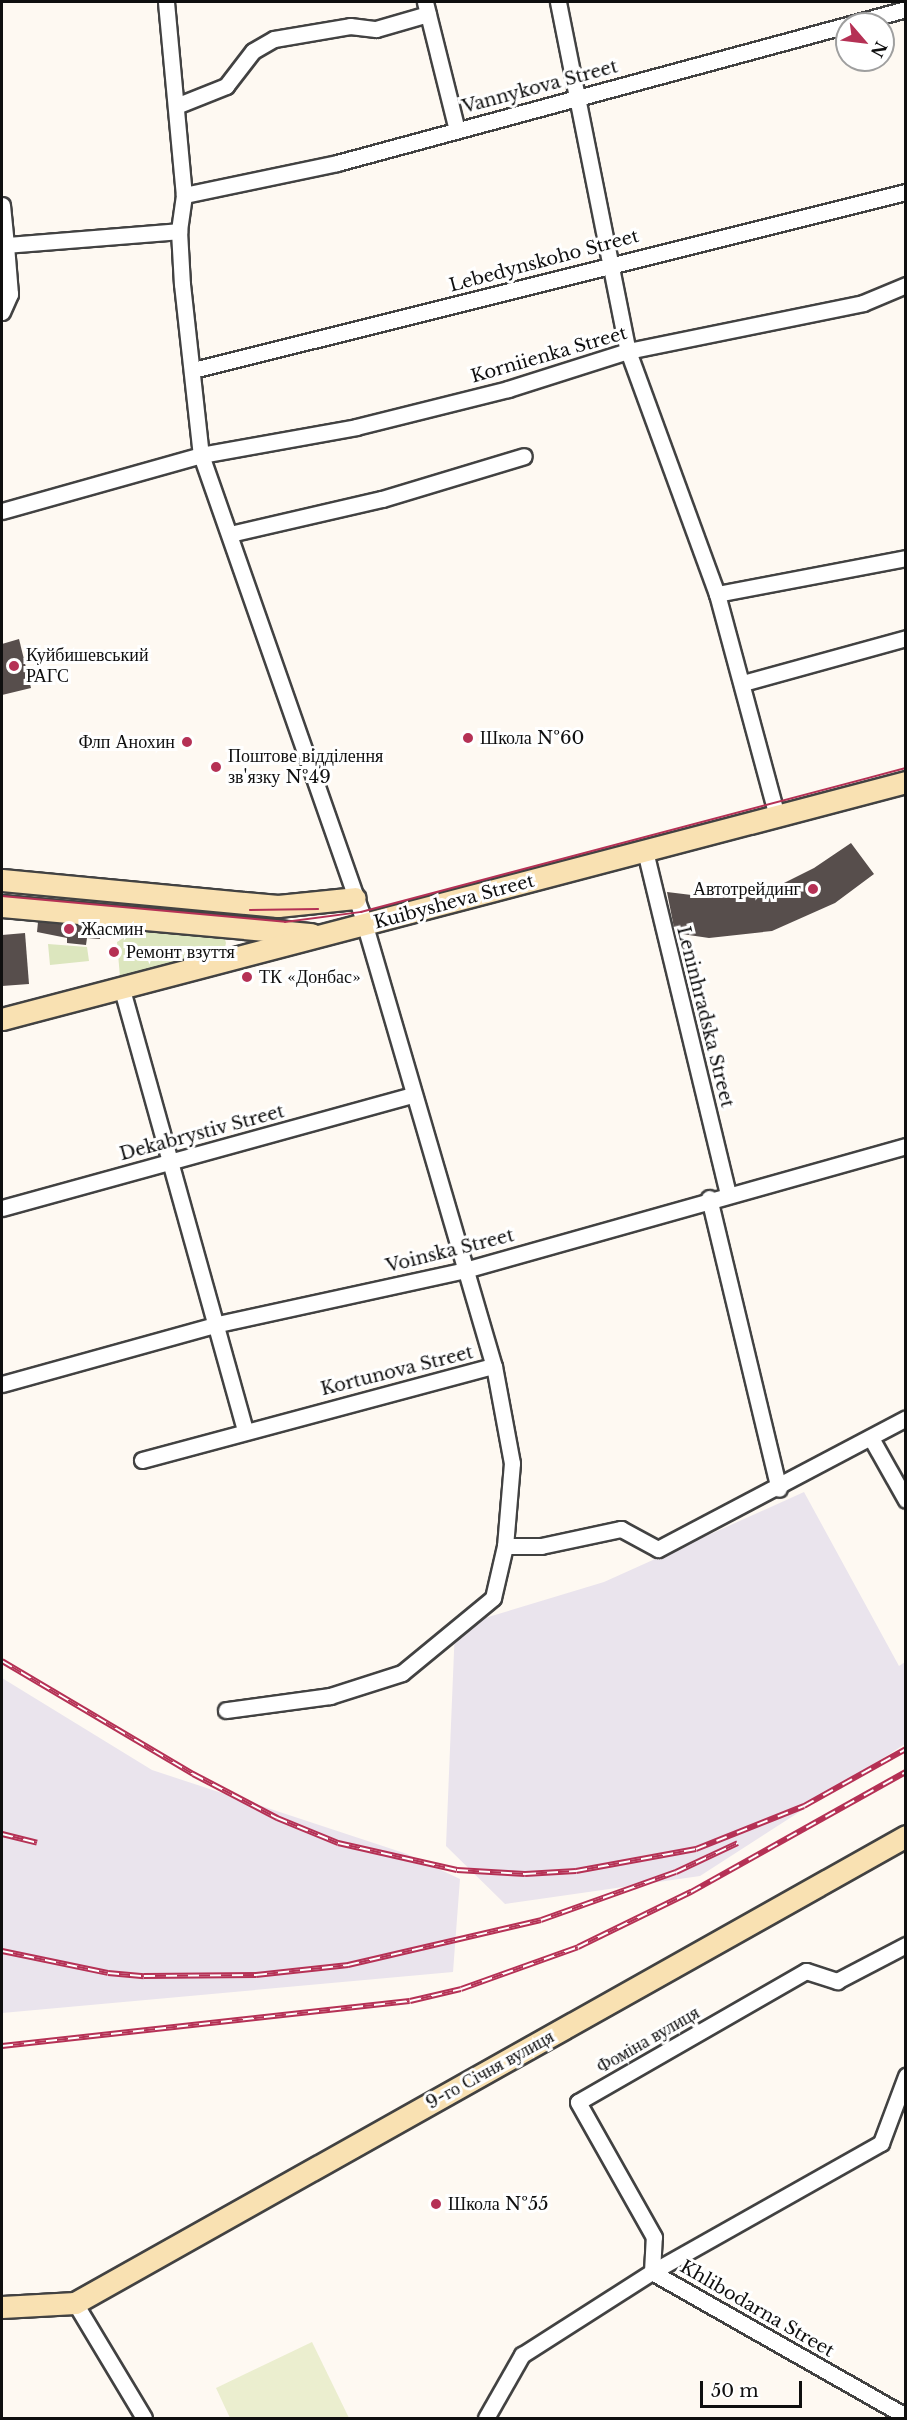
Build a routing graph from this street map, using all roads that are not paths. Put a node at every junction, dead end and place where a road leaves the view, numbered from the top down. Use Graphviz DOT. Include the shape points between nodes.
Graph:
graph roads {
  1 [pos="166,2"];
  2 [pos="558,2"];
  3 [pos="426,8"];
  4 [pos="906,9"];
  5 [pos="579,97"];
  6 [pos="176,106"];
  7 [pos="456,130"];
  8 [pos="906,192"];
  9 [pos="184,195"];
  10 [pos="2,205"];
  11 [pos="179,231"];
  12 [pos="6,245"];
  13 [pos="610,264"];
  14 [pos="906,285"];
  15 [pos="2,312"];
  16 [pos="628,351"];
  17 [pos="193,370"];
  18 [pos="201,455"];
  19 [pos="524,456"];
  20 [pos="2,511"];
  21 [pos="230,534"];
  22 [pos="906,558"];
  23 [pos="717,594"];
  24 [pos="906,638"];
  25 [pos="743,683"];
  26 [pos="906,782"];
  27 [pos="777,817"];
  28 [pos="645,851"];
  29 [pos="2,880"];
  30 [pos="356,898"];
  31 [pos="2,906"];
  32 [pos="364,927"];
  33 [pos="330,934"];
  34 [pos="121,986"];
  35 [pos="2,1019"];
  36 [pos="414,1095"];
  37 [pos="906,1146"];
  38 [pos="172,1162"];
  39 [pos="728,1193"];
  40 [pos="709,1198"];
  41 [pos="2,1208"];
  42 [pos="465,1270"];
  43 [pos="218,1324"];
  44 [pos="494,1366"];
  45 [pos="2,1384"];
  46 [pos="906,1418"];
  47 [pos="245,1430"];
  48 [pos="871,1438"];
  49 [pos="142,1460"];
  50 [pos="779,1489"];
  51 [pos="906,1500"];
  52 [pos="505,1546"];
  53 [pos="226,1710"];
  54 [pos="906,1836"];
  55 [pos="906,1945"];
  56 [pos="906,2076"];
  57 [pos="652,2272"];
  58 [pos="75,2303"];
  59 [pos="2,2307"];
  60 [pos="906,2416"];
  61 [pos="144,2418"];
  62 [pos="486,2418"];
  1 -- 6 [label="street"];
  2 -- 5 [label="street"];
  3 -- 6 [label="street" via="376,29 350,26 274,39 253,51 226,86"];
  3 -- 7 [label="street"];
  4 -- 5 [label="street, Vannykova Street"];
  5 -- 7 [label="street, Vannykova Street"];
  5 -- 13 [label="street"];
  6 -- 9 [label="street"];
  7 -- 9 [label="street, Vannykova Street" via="337,163"];
  8 -- 13 [label="street, Lebedynskoho Street"];
  9 -- 11 [label="street"];
  10 -- 12 [label="street"];
  11 -- 12 [label="street"];
  11 -- 17 [label="street"];
  12 -- 15 [label="street" via="10,294"];
  13 -- 16 [label="street"];
  13 -- 17 [label="street, Lebedynskoho Street"];
  14 -- 16 [label="street, Korniienka Street" via="863,303"];
  16 -- 18 [label="street, Korniienka Street" via="508,389 356,427"];
  16 -- 23 [label="street"];
  17 -- 18 [label="street"];
  18 -- 20 [label="street"];
  18 -- 21 [label="street"];
  19 -- 21 [label="street" via="382,499"];
  21 -- 30 [label="street"];
  22 -- 23 [label="street"];
  23 -- 25 [label="street"];
  24 -- 25 [label="street"];
  25 -- 27 [label="street"];
  26 -- 27 [label="street, Kuibysheva Street"];
  27 -- 28 [label="street, Kuibysheva Street"];
  28 -- 32 [label="street, Kuibysheva Street"];
  28 -- 39 [label="street, Leninhradska Street"];
  29 -- 30 [label="street" via="278,906"];
  30 -- 32 [label="street"];
  31 -- 33 [label="street" via="219,929"];
  32 -- 33 [label="street, Kuibysheva Street"];
  32 -- 36 [label="street"];
  33 -- 34 [label="street, Kuibysheva Street"];
  34 -- 35 [label="street, Kuibysheva Street"];
  34 -- 38 [label="street"];
  36 -- 38 [label="street, Dekabrystiv Street"];
  36 -- 42 [label="street"];
  37 -- 39 [label="street, Voinska Street"];
  38 -- 41 [label="street, Dekabrystiv Street"];
  38 -- 43 [label="street"];
  39 -- 40 [label="street, Voinska Street"];
  40 -- 42 [label="street, Voinska Street"];
  40 -- 50 [label="street"];
  42 -- 43 [label="street, Voinska Street"];
  42 -- 44 [label="street"];
  43 -- 45 [label="street, Voinska Street"];
  43 -- 47 [label="street"];
  44 -- 47 [label="street, Kortunova Street"];
  44 -- 52 [label="street, Kortunova Street" via="512,1462"];
  46 -- 48 [label="street"];
  47 -- 49 [label="street, Kortunova Street"];
  48 -- 50 [label="street"];
  48 -- 51 [label="street"];
  50 -- 52 [label="street" via="658,1549 621,1529 541,1546"];
  52 -- 53 [label="street, Kortunova Street" via="493,1598 402,1674 330,1696"];
  54 -- 58 [label="street, 9-го Січня вулиця"];
  55 -- 57 [label="street, Фоміна вулиця" via="837,1981 806,1971 578,2103 654,2237"];
  56 -- 57 [label="street" via="881,2143"];
  57 -- 60 [label="street, Khlibodarna Street"];
  57 -- 62 [label="street" via="522,2355"];
  58 -- 59 [label="street"];
  58 -- 61 [label="street"];
}
